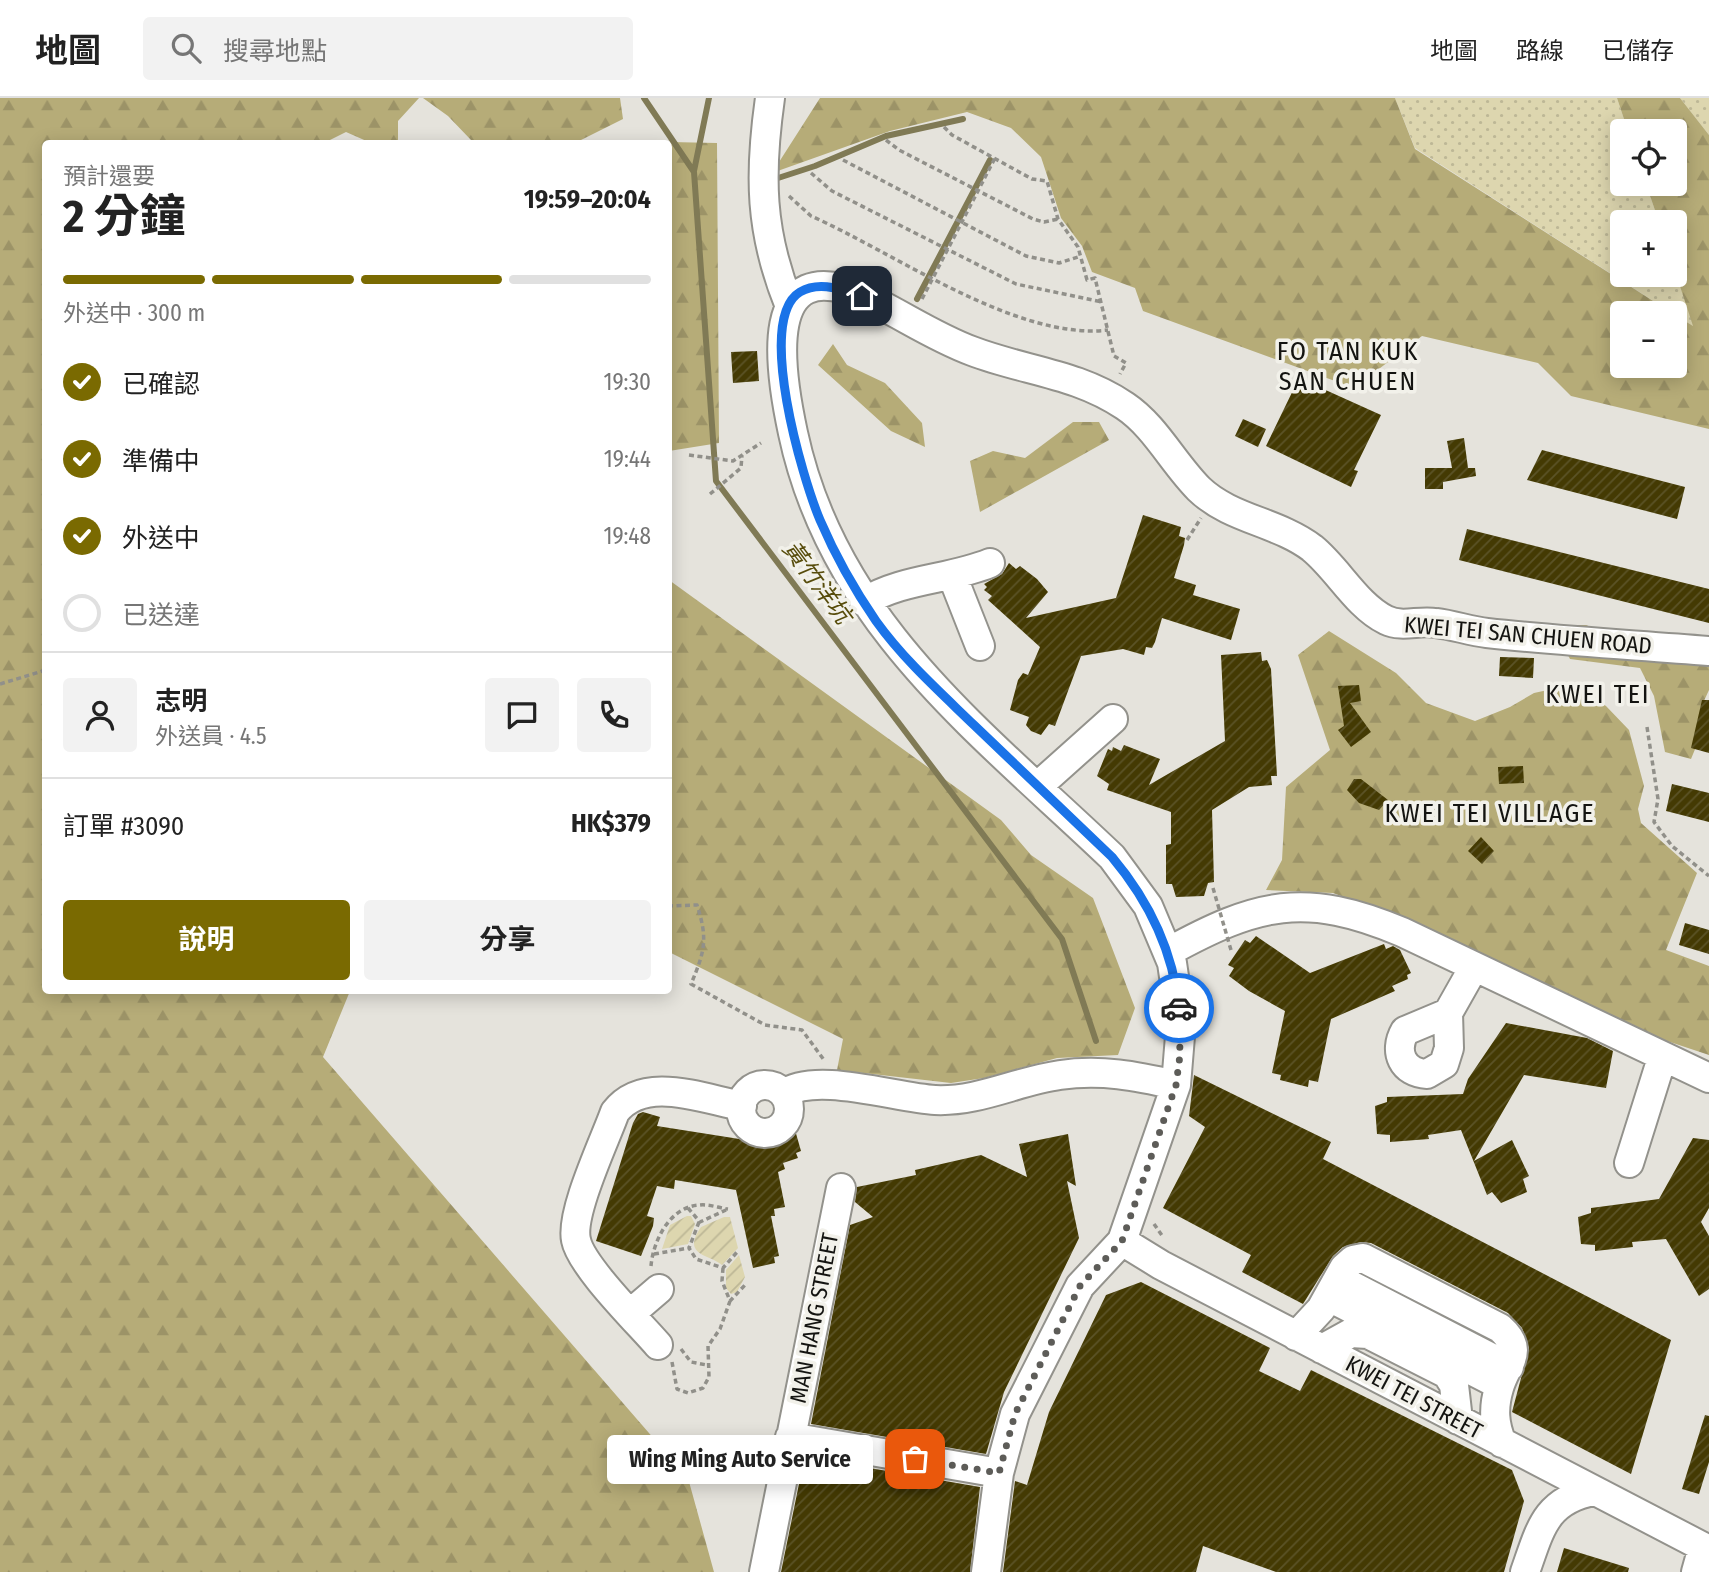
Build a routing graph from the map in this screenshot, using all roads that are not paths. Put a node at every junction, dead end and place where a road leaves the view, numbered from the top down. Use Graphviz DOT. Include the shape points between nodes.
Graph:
graph roads {
  1 [pos="770,98"];
  2 [pos="789,304"];
  3 [pos="990,563"];
  4 [pos="952,575"];
  5 [pos="864,602"];
  6 [pos="980,646"];
  7 [pos="1709,651"];
  8 [pos="1113,719"];
  9 [pos="1038,786"];
  10 [pos="1168,952"];
  11 [pos="1474,967"];
  12 [pos="1448,1013"];
  13 [pos="1662,1058"];
  14 [pos="1709,1078"];
  15 [pos="1176,1085"];
  16 [pos="792,1090"];
  17 [pos="742,1106"];
  18 [pos="1629,1163"];
  19 [pos="841,1188"];
  20 [pos="1122,1241"];
  21 [pos="655,1280"];
  22 [pos="631,1313"];
  23 [pos="1296,1336"];
  24 [pos="667,1348"];
  25 [pos="790,1437"];
  26 [pos="1502,1443"];
  27 [pos="999,1473"];
  28 [pos="1594,1491"];
  29 [pos="1702,1556"];
  30 [pos="764,1572"];
  31 [pos="986,1572"];
  32 [pos="1525,1572"];
  1 -- 2 [label="street" via="761,171 764,217 776,273"];
  2 -- 5 [label="street" via="781,335 796,447 820,519"];
  2 -- 7 [label="street, KWEI TEI SAN CHUEN ROAD" via="799,293 833,287 862,296 975,352 1057,373 1093,388 1128,407 1211,499 1313,549 1374,612 1399,625 1434,622 1483,632"];
  3 -- 4 [label="street"];
  4 -- 5 [label="street" via="890,589"];
  4 -- 6 [label="street"];
  5 -- 9 [label="street" via="930,684"];
  8 -- 9 [label="street"];
  9 -- 10 [label="street" via="1132,880"];
  10 -- 11 [label="street" via="1219,924 1267,909 1301,907 1370,918"];
  10 -- 15 [label="street" via="1181,1024"];
  11 -- 12 [label="street"];
  11 -- 13 [label="street"];
  13 -- 14 [label="street"];
  13 -- 18 [label="street"];
  15 -- 16 [label="street" via="1116,1072 1088,1072 970,1098 935,1100 817,1084"];
  15 -- 20 [label="street"];
  16 -- 17 [label="street" via="762,1085 748,1092"];
  16 -- 17 [label="street" via="788,1116 772,1132 750,1127"];
  17 -- 22 [label="street" via="646,1091 615,1112 575,1228 584,1258"];
  19 -- 25 [label="street, MAN HANG STREET"];
  20 -- 23 [label="street, KWEI TEI STREET"];
  20 -- 27 [label="street" via="1080,1286 1015,1414"];
  21 -- 22 [label="street"];
  22 -- 24 [label="street"];
  23 -- 26 [label="street, KWEI TEI STREET"];
  23 -- 26 [label="street" via="1334,1288 1504,1376 1494,1412"];
  25 -- 27 [label="street"];
  25 -- 30 [label="street, MAN HANG STREET"];
  26 -- 28 [label="street, KWEI TEI STREET"];
  27 -- 31 [label="street"];
  28 -- 29 [label="street, KWEI TEI STREET"];
  28 -- 32 [label="street" via="1574,1495 1555,1507 1541,1527"];
}
